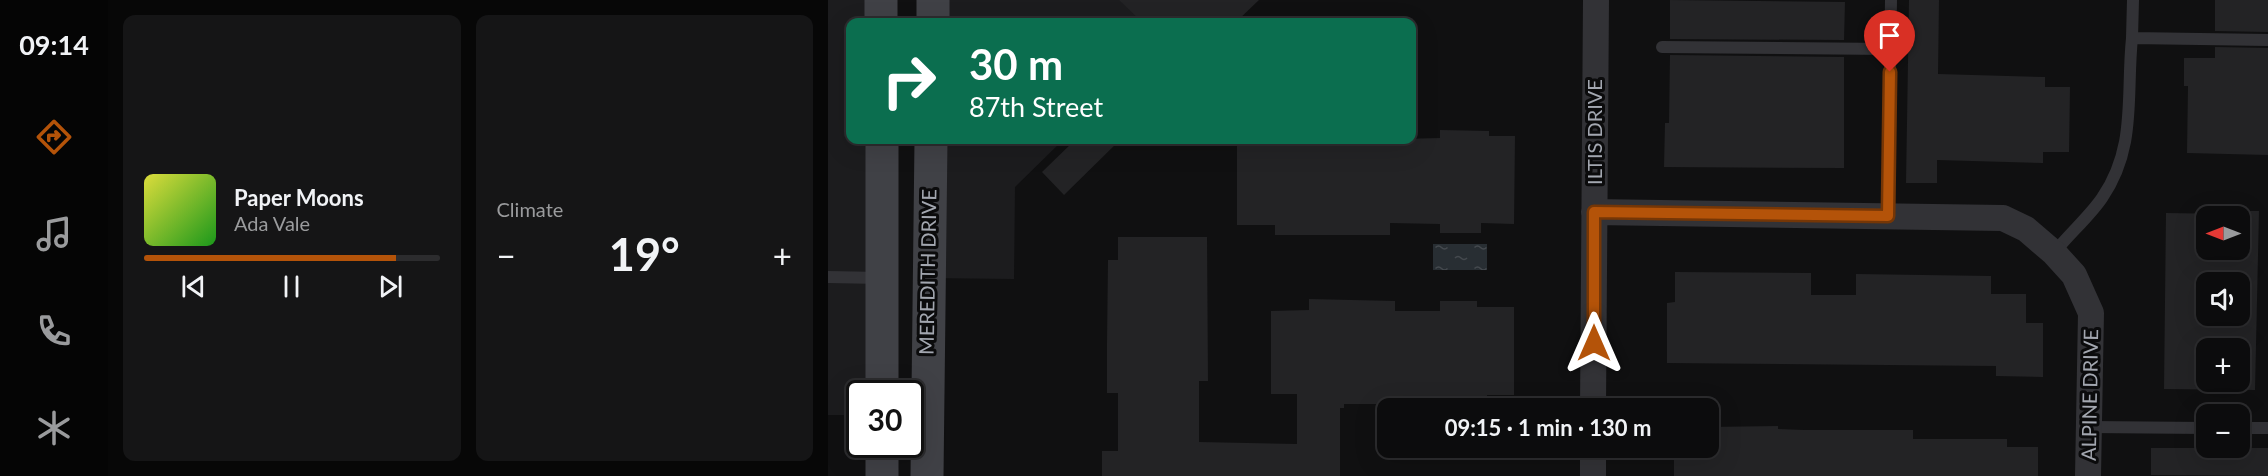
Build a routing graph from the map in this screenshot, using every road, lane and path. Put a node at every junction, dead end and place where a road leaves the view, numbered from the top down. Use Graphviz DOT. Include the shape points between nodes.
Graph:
graph roads {
  1 [pos="881,0"];
  2 [pos="933,0"];
  3 [pos="1596,0"];
  4 [pos="1891,0"];
  5 [pos="2133,0"];
  6 [pos="881,18"];
  7 [pos="933,18"];
  8 [pos="2132,38"];
  9 [pos="2268,40"];
  10 [pos="1662,47"];
  11 [pos="1890,50"];
  12 [pos="882,144"];
  13 [pos="931,144"];
  14 [pos="1594,212"];
  15 [pos="1888,216"];
  16 [pos="2054,253"];
  17 [pos="828,277"];
  18 [pos="882,278"];
  19 [pos="882,380"];
  20 [pos="1593,398"];
  21 [pos="2089,427"];
  22 [pos="2196,428"];
  23 [pos="2250,428"];
  24 [pos="2268,429"];
  25 [pos="882,458"];
  26 [pos="1593,458"];
  27 [pos="882,476"];
  28 [pos="927,476"];
  29 [pos="1593,476"];
  30 [pos="2088,476"];
  1 -- 6 [label="main road"];
  2 -- 7 [label="main road"];
  3 -- 14 [label="street, ILTIS DRIVE"];
  4 -- 11 [label="lane"];
  5 -- 8 [label="lane"];
  8 -- 9 [label="lane"];
  8 -- 16 [label="lane" via="2128,137 2120,167 2101,199"];
  10 -- 11 [label="lane"];
  11 -- 15 [label="lane"];
  12 -- 18 [label="main road"];
  13 -- 28 [label="main road, MEREDITH DRIVE"];
  14 -- 15 [label="street, ALPINE DRIVE"];
  14 -- 20 [label="street, ILTIS DRIVE"];
  15 -- 16 [label="street, ALPINE DRIVE" via="2003,218 2026,229"];
  16 -- 21 [label="street, ALPINE DRIVE" via="2074,275 2091,313"];
  17 -- 18 [label="lane"];
  18 -- 19 [label="main road"];
  21 -- 22 [label="lane"];
  21 -- 30 [label="street, ALPINE DRIVE"];
  23 -- 24 [label="lane"];
  25 -- 27 [label="main road"];
  26 -- 29 [label="street"];
}
